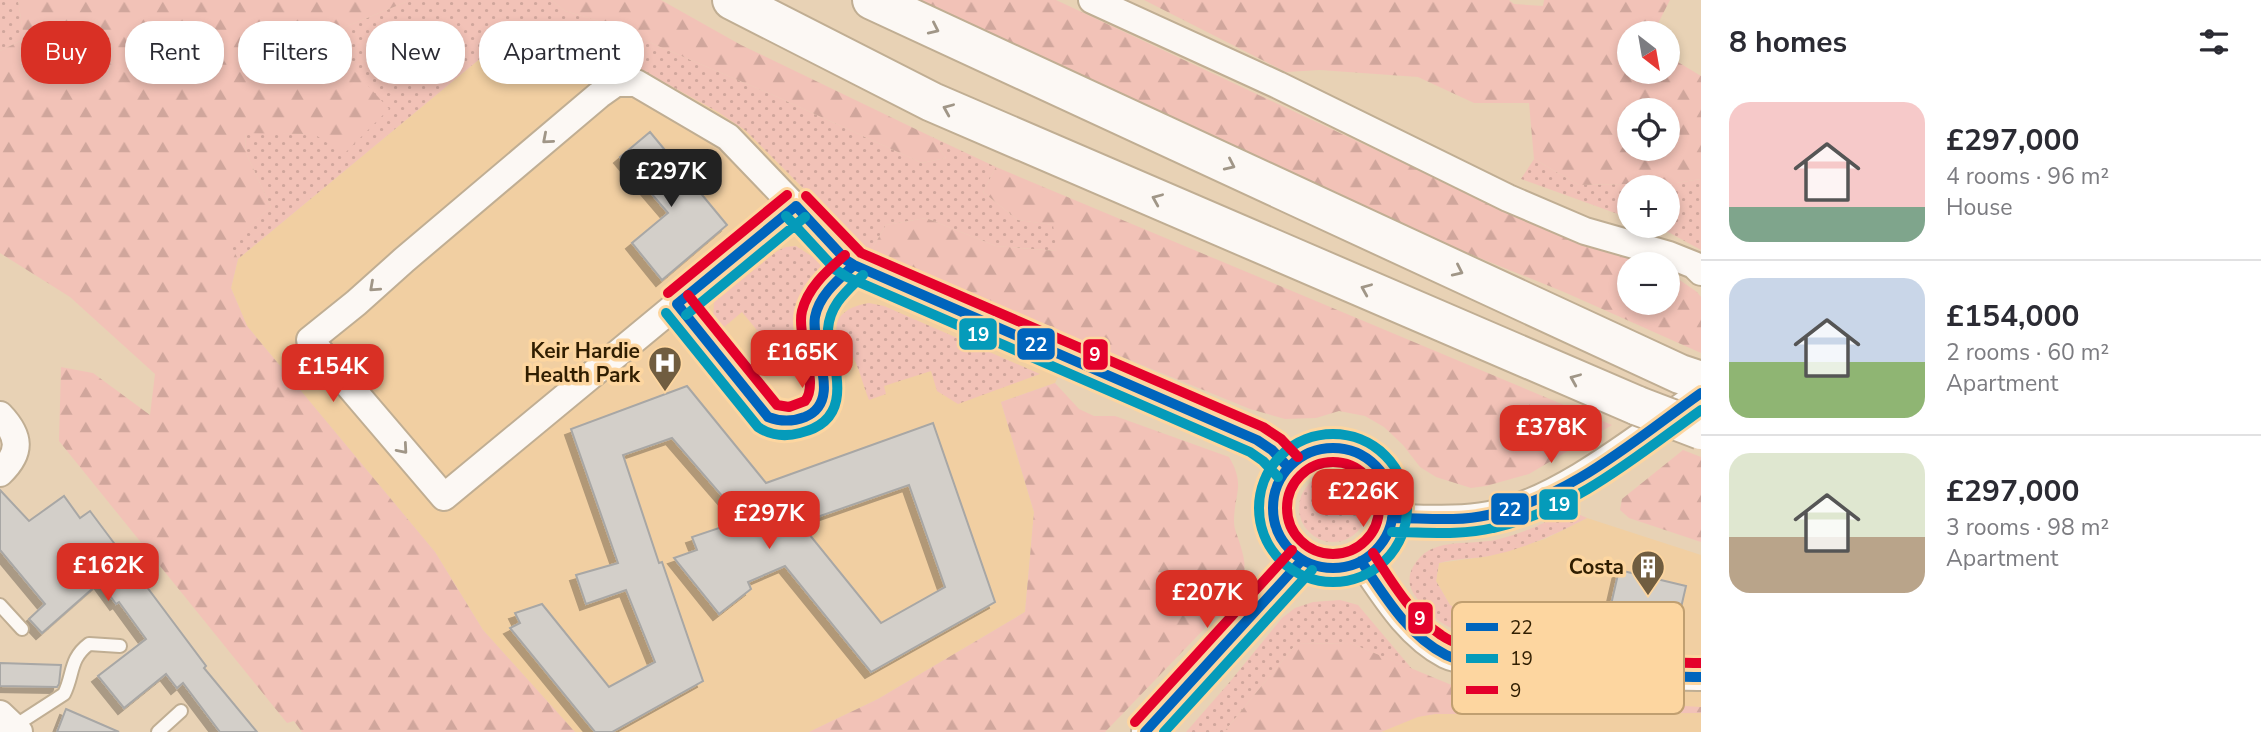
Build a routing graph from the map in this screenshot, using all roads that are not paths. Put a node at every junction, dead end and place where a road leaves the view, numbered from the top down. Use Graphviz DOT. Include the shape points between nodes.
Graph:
graph roads {
  1 [pos="733,0"];
  2 [pos="872,0"];
  3 [pos="1092,0"];
  4 [pos="796,206"];
  5 [pos="854,265"];
  6 [pos="1701,272"];
  7 [pos="677,304"];
  8 [pos="1694,383"];
  9 [pos="0,415"];
  10 [pos="1701,430"];
  11 [pos="1288,467"];
  12 [pos="0,472"];
  13 [pos="1392,518"];
  14 [pos="1302,560"];
  15 [pos="1361,561"];
  16 [pos="0,605"];
  17 [pos="22,629"];
  18 [pos="120,646"];
  19 [pos="1452,657"];
  20 [pos="181,711"];
  21 [pos="11,724"];
  22 [pos="158,732"];
  23 [pos="1145,732"];
  10 -- 1 [label="highway, one-way, bridge" via="932,102"];
  2 -- 8 [label="highway, one-way"];
  3 -- 6 [label="street" via="1508,198 1585,231 1669,255"];
  4 -- 5 [label="street"];
  4 -- 7 [label="street"];
  4 -- 7 [label="street, one-way" via="728,137 636,83 616,83 310,340 444,496"];
  5 -- 7 [label="street" via="817,307 813,328 826,389 821,406 805,418 788,422 768,417"];
  5 -- 11 [label="street" via="1257,440"];
  8 -- 13 [label="street" via="1614,454 1538,499 1467,518"];
  9 -- 12 [label="street" via="15,433 16,445 9,464"];
  11 -- 13 [label="street" via="1322,449 1341,448 1359,454 1387,481"];
  11 -- 14 [label="street" via="1278,482 1273,517 1288,549"];
  13 -- 15 [label="street" via="1382,543"];
  14 -- 15 [label="street" via="1331,569"];
  14 -- 23 [label="street"];
  15 -- 19 [label="street" via="1403,621"];
  16 -- 17 [label="lane"];
  18 -- 21 [label="lane" via="89,644 74,661 65,694"];
  20 -- 22 [label="lane"];
}
